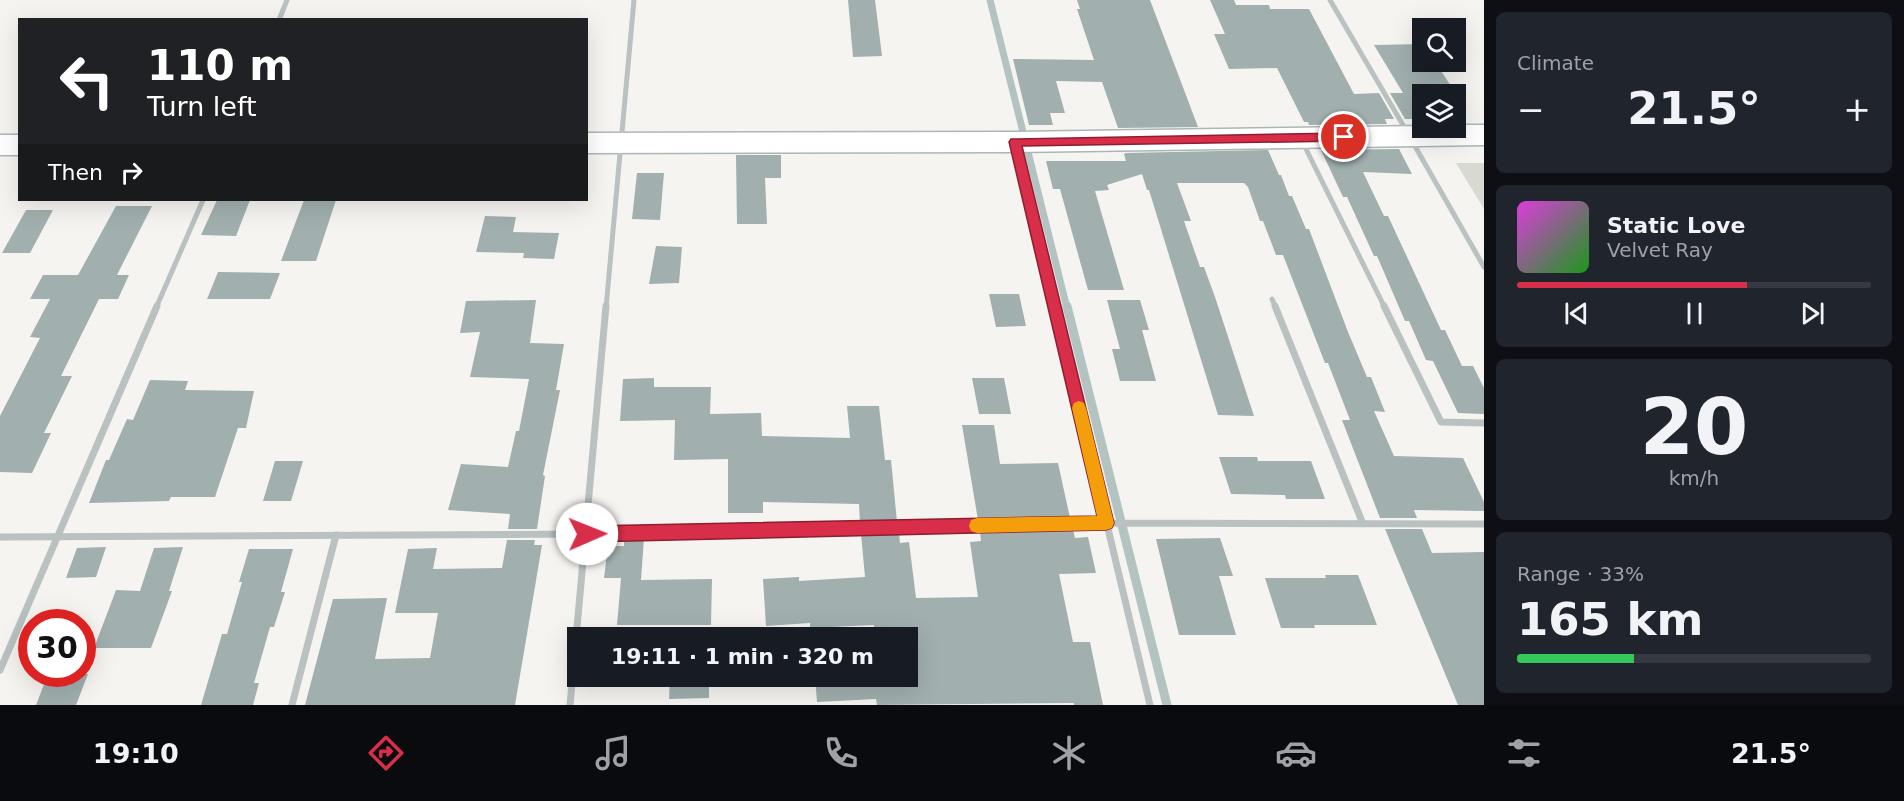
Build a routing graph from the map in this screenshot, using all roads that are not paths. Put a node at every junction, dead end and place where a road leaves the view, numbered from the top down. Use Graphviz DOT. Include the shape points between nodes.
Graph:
graph roads {
  1 [pos="287,0"];
  2 [pos="634,0"];
  3 [pos="1330,0"];
  4 [pos="280,18"];
  5 [pos="1484,135"];
  6 [pos="1409,136"];
  7 [pos="1301,138"];
  8 [pos="1015,142"];
  9 [pos="588,143"];
  10 [pos="622,143"];
  11 [pos="0,145"];
  12 [pos="18,145"];
  13 [pos="203,201"];
  14 [pos="1484,267"];
  15 [pos="1272,299"];
  16 [pos="1484,423"];
  17 [pos="1106,523"];
  18 [pos="1363,524"];
  19 [pos="1484,524"];
  20 [pos="587,534"];
  21 [pos="59,535"];
  22 [pos="336,535"];
  23 [pos="0,537"];
  24 [pos="0,670"];
  25 [pos="291,705"];
  26 [pos="570,705"];
  27 [pos="1150,705"];
  1 -- 4 [label="street"];
  2 -- 10 [label="street"];
  3 -- 6 [label="street"];
  5 -- 6 [label="street"];
  6 -- 7 [label="street"];
  6 -- 14 [label="street"];
  7 -- 8 [label="street"];
  7 -- 16 [label="street" via="1441,422"];
  8 -- 10 [label="street"];
  8 -- 17 [label="street"];
  9 -- 10 [label="street"];
  10 -- 20 [label="street"];
  11 -- 12 [label="street"];
  13 -- 21 [label="street"];
  15 -- 18 [label="street"];
  17 -- 18 [label="street"];
  17 -- 20 [label="street"];
  17 -- 27 [label="street"];
  18 -- 19 [label="street"];
  20 -- 22 [label="street"];
  20 -- 26 [label="street"];
  21 -- 22 [label="street"];
  21 -- 23 [label="street"];
  21 -- 24 [label="street"];
  22 -- 25 [label="street"];
}
